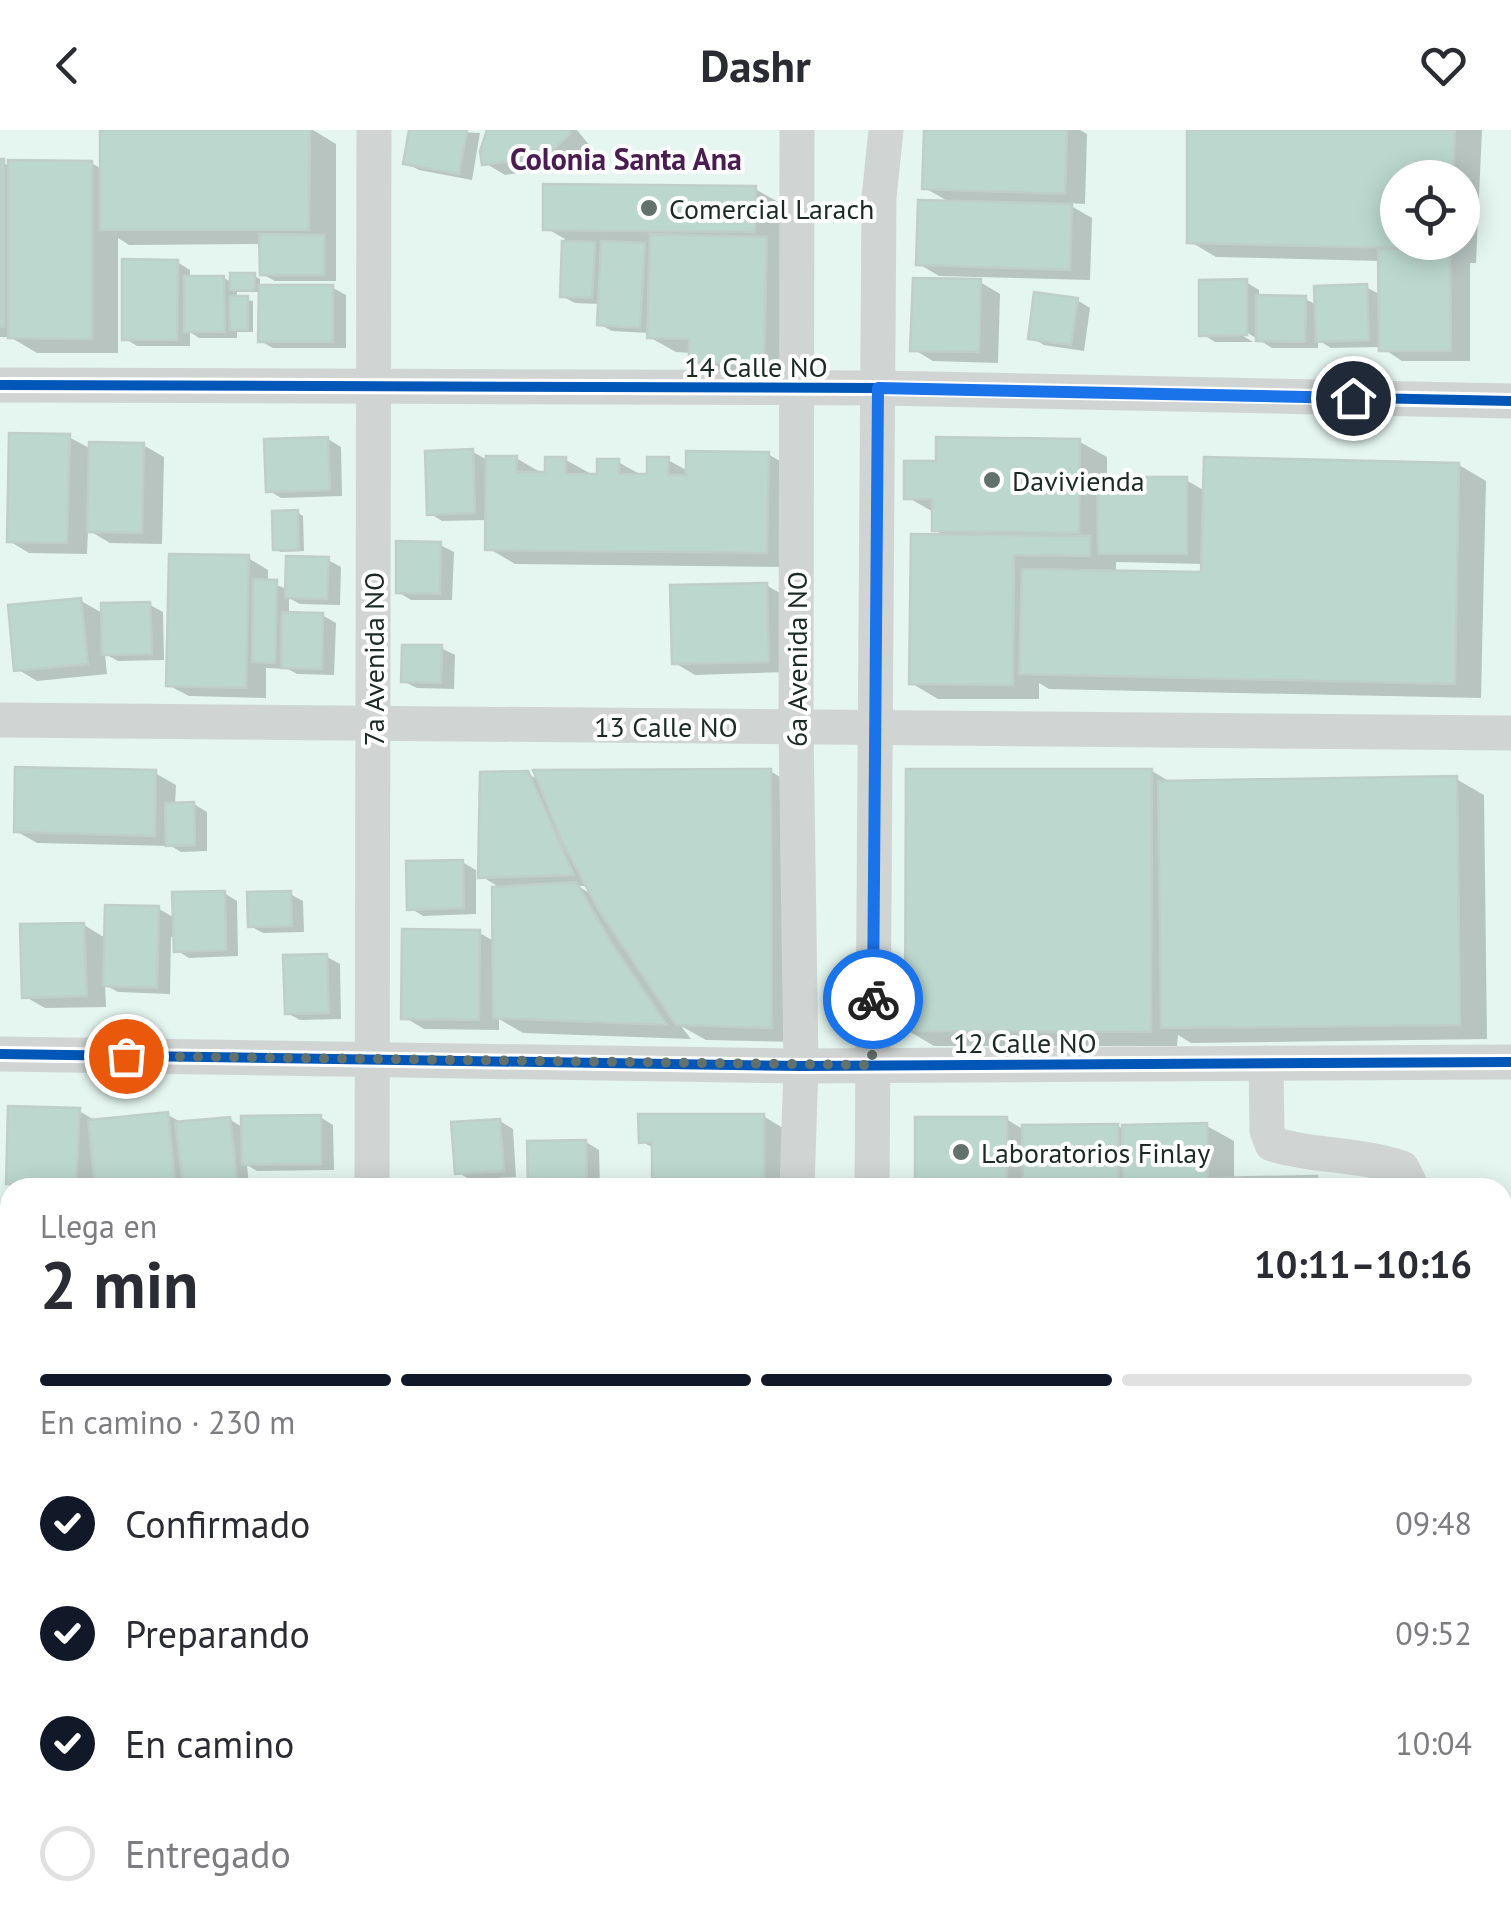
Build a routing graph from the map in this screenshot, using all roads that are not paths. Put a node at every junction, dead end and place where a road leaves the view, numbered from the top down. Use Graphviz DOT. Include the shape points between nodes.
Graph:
graph roads {
  1 [pos="374,130"];
  2 [pos="796,130"];
  3 [pos="886,130"];
  4 [pos="0,386"];
  5 [pos="374,387"];
  6 [pos="878,388"];
  7 [pos="797,389"];
  8 [pos="1511,401"];
  9 [pos="0,720"];
  10 [pos="373,723"];
  11 [pos="796,727"];
  12 [pos="873,727"];
  13 [pos="1511,733"];
  14 [pos="0,1054"];
  15 [pos="372,1060"];
  16 [pos="1511,1062"];
  17 [pos="1266,1064"];
  18 [pos="872,1065"];
  19 [pos="801,1066"];
  20 [pos="372,1178"];
  21 [pos="798,1178"];
  22 [pos="872,1178"];
  23 [pos="1407,1178"];
  1 -- 5 [label="street, 7a Avenida NO"];
  2 -- 7 [label="street, 6a Avenida NO"];
  3 -- 6 [label="street"];
  4 -- 5 [label="street, 14 Calle NO"];
  5 -- 7 [label="street, 14 Calle NO"];
  5 -- 10 [label="street, 7a Avenida NO"];
  6 -- 7 [label="street, 14 Calle NO"];
  6 -- 8 [label="street, 14 Calle NO"];
  6 -- 12 [label="street"];
  7 -- 11 [label="street, 6a Avenida NO"];
  9 -- 10 [label="street, 13 Calle NO"];
  10 -- 11 [label="street, 13 Calle NO"];
  10 -- 15 [label="street, 7a Avenida NO"];
  11 -- 12 [label="street, 13 Calle NO"];
  11 -- 19 [label="street, 6a Avenida NO"];
  12 -- 13 [label="street, 13 Calle NO"];
  12 -- 18 [label="street"];
  14 -- 15 [label="street, 12 Calle NO"];
  15 -- 19 [label="street, 12 Calle NO"];
  15 -- 20 [label="street, 7a Avenida NO"];
  16 -- 17 [label="street, 12 Calle NO"];
  17 -- 18 [label="street, 12 Calle NO"];
  17 -- 23 [label="street" via="1272,1144 1368,1157 1402,1168"];
  18 -- 19 [label="street, 12 Calle NO"];
  18 -- 22 [label="street"];
  19 -- 21 [label="street, 6a Avenida NO"];
}
